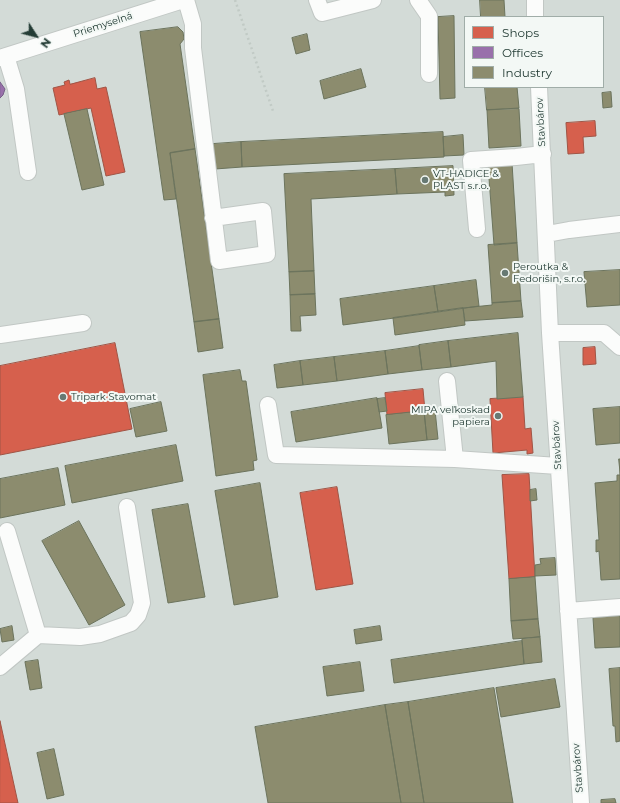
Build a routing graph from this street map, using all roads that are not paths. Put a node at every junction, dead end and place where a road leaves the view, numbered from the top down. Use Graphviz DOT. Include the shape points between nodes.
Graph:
graph roads {
  1 [pos="183,0"];
  2 [pos="186,0"];
  3 [pos="318,0"];
  4 [pos="373,0"];
  5 [pos="418,0"];
  6 [pos="534,0"];
  7 [pos="535,16"];
  8 [pos="3,57"];
  9 [pos="430,74"];
  10 [pos="539,88"];
  11 [pos="542,154"];
  12 [pos="28,172"];
  13 [pos="213,218"];
  14 [pos="620,224"];
  15 [pos="477,229"];
  16 [pos="547,234"];
  17 [pos="83,323"];
  18 [pos="550,333"];
  19 [pos="0,336"];
  20 [pos="620,347"];
  21 [pos="447,381"];
  22 [pos="268,405"];
  23 [pos="455,459"];
  24 [pos="558,466"];
  25 [pos="126,507"];
  26 [pos="7,531"];
  27 [pos="620,606"];
  28 [pos="568,611"];
  29 [pos="38,635"];
  30 [pos="0,667"];
  31 [pos="581,803"];
  1 -- 8 [label="lane, Priemyselná"];
  2 -- 13 [label="lane" via="193,24 193,48"];
  3 -- 4 [label="lane" via="322,13"];
  5 -- 9 [label="lane" via="429,16"];
  6 -- 7 [label="lane"];
  8 -- 12 [label="lane" via="16,89"];
  10 -- 11 [label="lane, Stavbárov"];
  11 -- 15 [label="lane" via="471,160"];
  11 -- 16 [label="lane, Stavbárov"];
  14 -- 16 [label="lane"];
  16 -- 18 [label="lane, Stavbárov"];
  17 -- 19 [label="lane"];
  18 -- 20 [label="lane" via="604,333"];
  18 -- 24 [label="lane, Stavbárov"];
  21 -- 23 [label="lane"];
  22 -- 23 [label="lane" via="276,455"];
  23 -- 24 [label="lane"];
  24 -- 28 [label="lane, Stavbárov"];
  25 -- 29 [label="lane" via="142,603 138,615 131,623 100,634 80,638"];
  26 -- 29 [label="lane"];
  27 -- 28 [label="lane"];
  28 -- 31 [label="lane, Stavbárov"];
  29 -- 30 [label="lane"];
}
